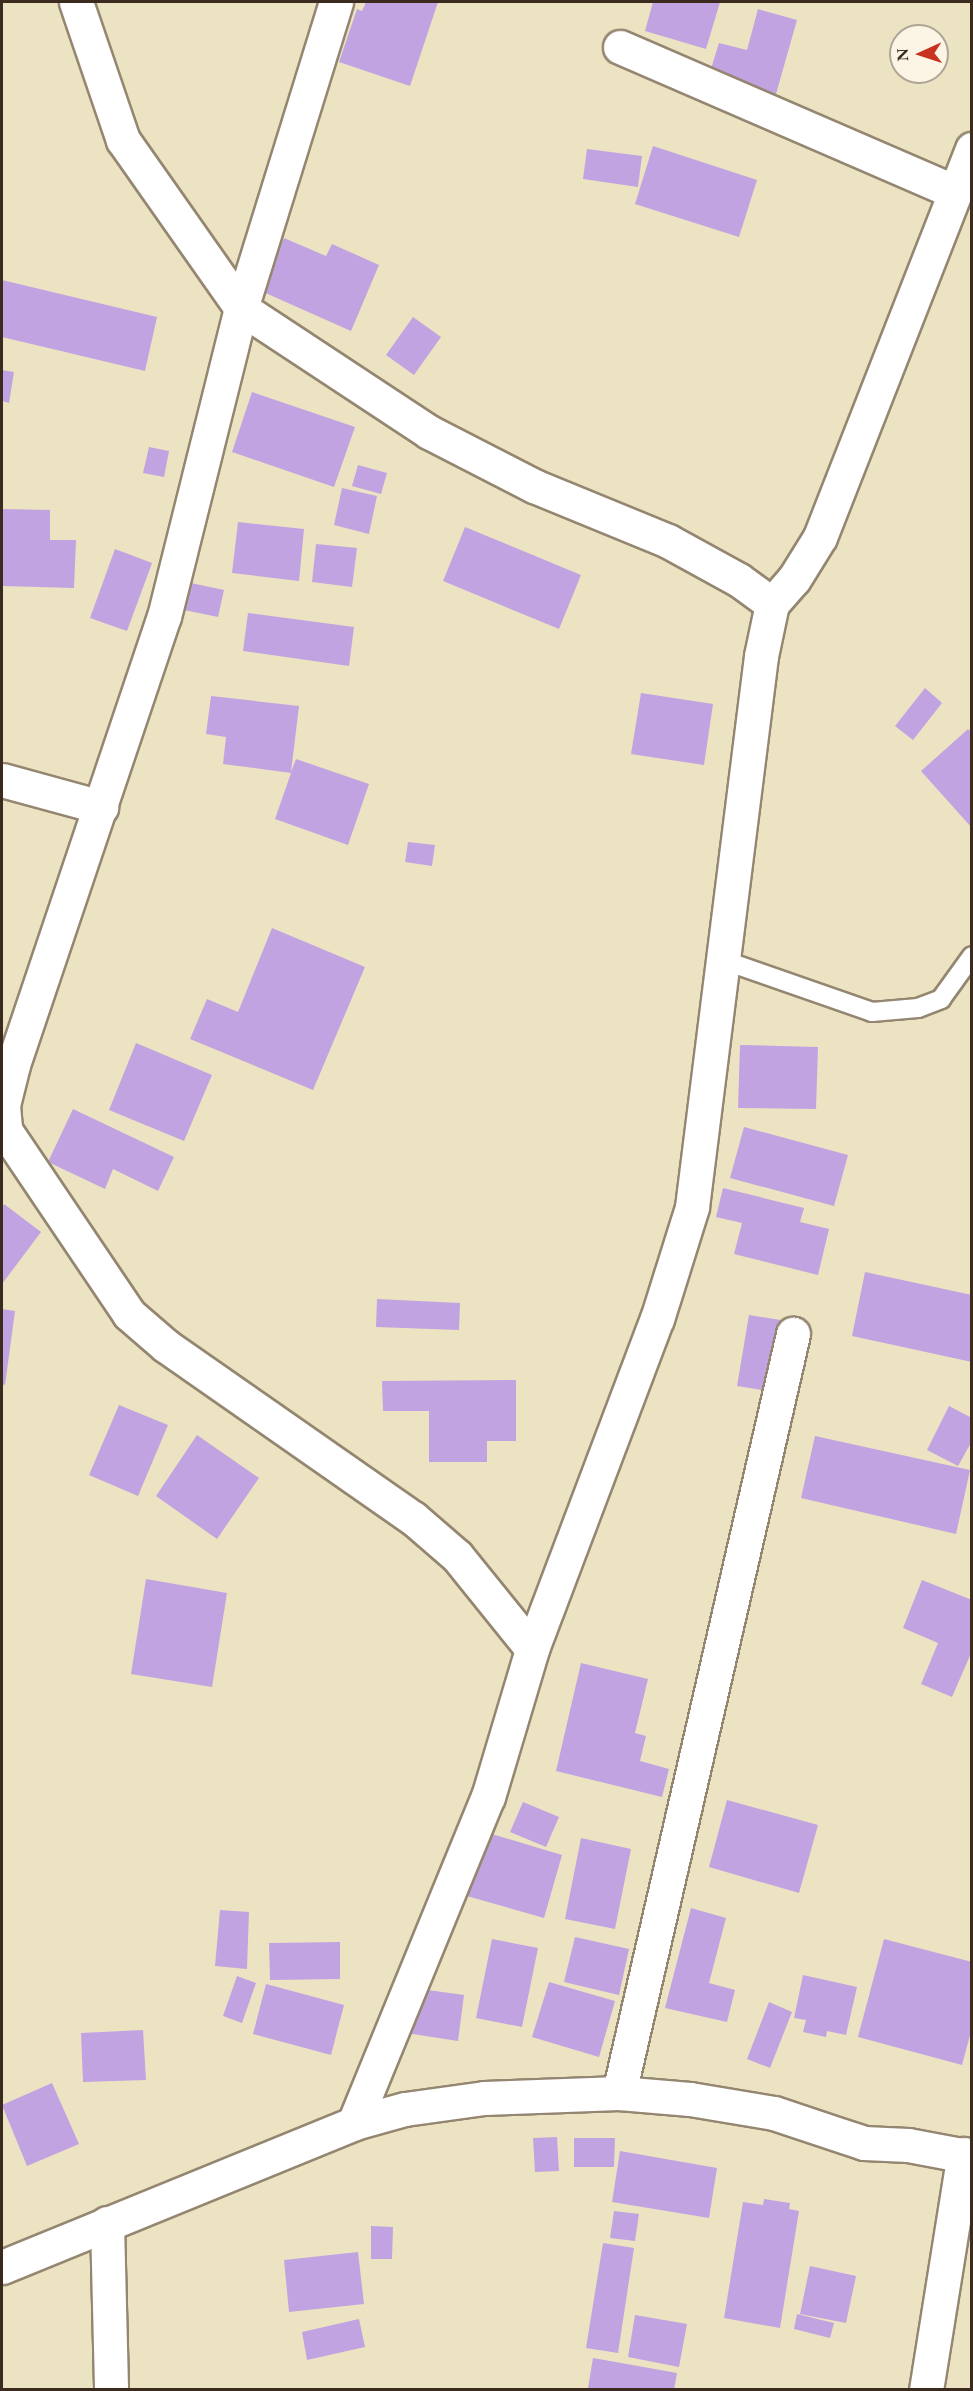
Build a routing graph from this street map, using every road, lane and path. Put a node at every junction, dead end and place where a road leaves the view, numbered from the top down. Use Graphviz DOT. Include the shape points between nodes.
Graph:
graph roads {
  1 [pos="76,2"];
  2 [pos="336,2"];
  3 [pos="620,47"];
  4 [pos="972,149"];
  5 [pos="955,192"];
  6 [pos="241,308"];
  7 [pos="772,604"];
  8 [pos="2,780"];
  9 [pos="101,807"];
  10 [pos="972,956"];
  11 [pos="723,960"];
  12 [pos="793,1334"];
  13 [pos="532,1649"];
  14 [pos="619,2092"];
  15 [pos="354,2123"];
  16 [pos="968,2156"];
  17 [pos="107,2223"];
  18 [pos="2,2267"];
  19 [pos="111,2390"];
  20 [pos="926,2390"];
  1 -- 6 [label="street" via="123,140"];
  2 -- 6 [label="street"];
  3 -- 5 [label="street"];
  4 -- 5 [label="street"];
  5 -- 7 [label="street" via="820,537 794,579"];
  6 -- 7 [label="street" via="429,432 534,486 669,541 739,580"];
  6 -- 9 [label="street" via="164,616"];
  7 -- 11 [label="street" via="761,656"];
  8 -- 9 [label="street"];
  9 -- 13 [label="street" via="14,1065 3,1105 5,1130 129,1314 166,1346 413,1518 458,1556"];
  10 -- 11 [label="lane" via="941,999 918,1008 872,1012"];
  11 -- 13 [label="street" via="692,1207 657,1320"];
  12 -- 14 [label="street"];
  13 -- 15 [label="street" via="488,1797"];
  14 -- 15 [label="street" via="484,2098 405,2109"];
  14 -- 16 [label="street" via="774,2113 864,2143 908,2145"];
  15 -- 17 [label="street"];
  16 -- 20 [label="street"];
  17 -- 18 [label="street"];
  17 -- 19 [label="street"];
}
